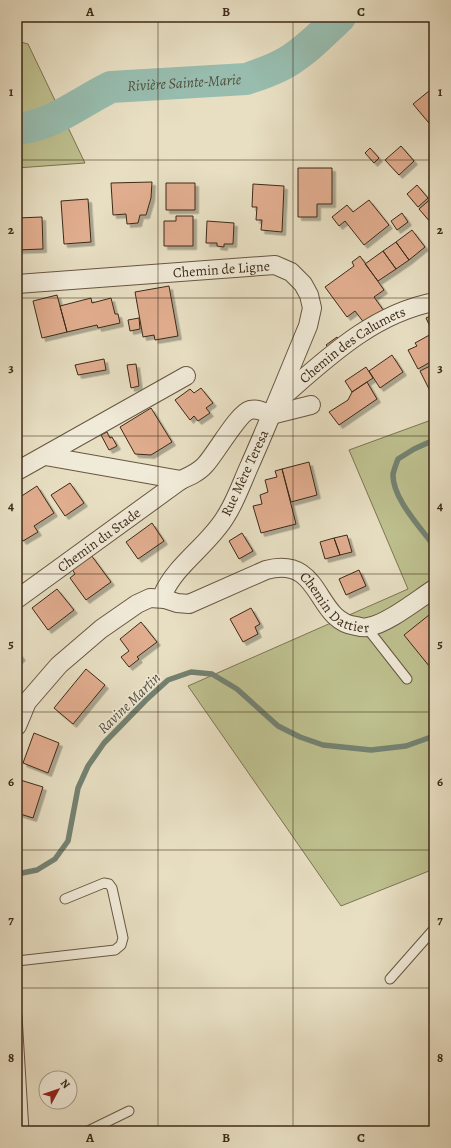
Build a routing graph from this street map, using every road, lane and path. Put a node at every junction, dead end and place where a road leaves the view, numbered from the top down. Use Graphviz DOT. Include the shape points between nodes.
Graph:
graph roads {
  1 [pos="17,284"];
  2 [pos="434,302"];
  3 [pos="186,376"];
  4 [pos="311,405"];
  5 [pos="274,408"];
  6 [pos="45,456"];
  7 [pos="17,471"];
  8 [pos="181,480"];
  9 [pos="434,589"];
  10 [pos="17,599"];
  11 [pos="164,599"];
  12 [pos="367,628"];
  13 [pos="407,679"];
  14 [pos="17,726"];
  15 [pos="65,899"];
  16 [pos="434,929"];
  17 [pos="17,960"];
  18 [pos="390,979"];
  19 [pos="17,1016"];
  20 [pos="129,1111"];
  21 [pos="24,1131"];
  22 [pos="88,1131"];
  1 -- 5 [label="street, Chemin de Ligne" via="275,265 291,272 303,284 312,308 308,326"];
  2 -- 5 [label="street, Chemin des Calumets" via="404,310 379,322 340,347"];
  3 -- 6 [label="street"];
  4 -- 5 [label="street, Rue Mère Teresa"];
  5 -- 8 [label="street, Chemin du Stade" via="248,410 205,465 198,472"];
  5 -- 11 [label="street, Rue Mère Teresa" via="226,516 179,568 166,587"];
  6 -- 7 [label="street"];
  6 -- 8 [label="street"];
  8 -- 10 [label="street, Chemin du Stade"];
  9 -- 12 [label="street, Chemin Dattier" via="382,623"];
  11 -- 12 [label="street, Chemin Dattier" via="189,604 266,570 290,568 314,584 335,616 349,626"];
  11 -- 14 [label="street, Chemin Dattier" via="150,598 137,604 101,629 59,665 27,702"];
  12 -- 13 [label="lane"];
  15 -- 17 [label="lane" via="104,882 109,884 123,938 121,945 115,950"];
  16 -- 18 [label="lane"];
  19 -- 21 [label="lane"];
  20 -- 22 [label="lane"];
}
